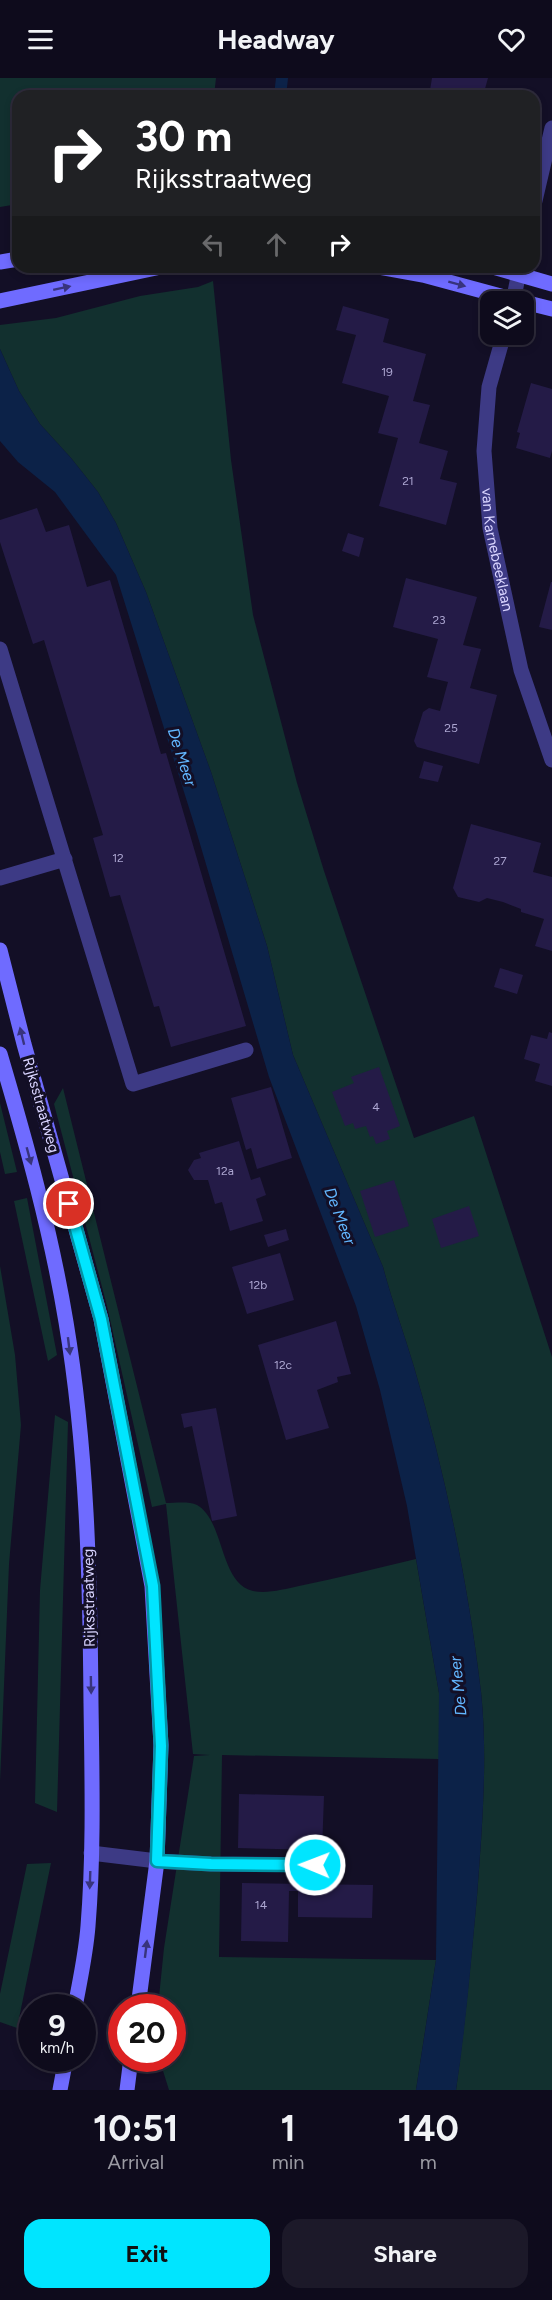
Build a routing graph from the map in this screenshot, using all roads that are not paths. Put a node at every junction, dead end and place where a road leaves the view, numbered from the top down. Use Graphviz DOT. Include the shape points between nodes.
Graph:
graph roads {
  1 [pos="552,128"];
  2 [pos="540,179"];
  3 [pos="134,273"];
  4 [pos="412,273"];
  5 [pos="519,273"];
  6 [pos="526,273"];
  7 [pos="552,284"];
  8 [pos="482,291"];
  9 [pos="519,291"];
  10 [pos="2,301"];
  11 [pos="534,305"];
  12 [pos="552,309"];
  13 [pos="501,345"];
  14 [pos="0,649"];
  15 [pos="552,760"];
  16 [pos="65,859"];
  17 [pos="0,878"];
  18 [pos="0,950"];
  19 [pos="246,1050"];
  20 [pos="0,1054"];
  21 [pos="91,1853"];
  22 [pos="157,1861"];
  23 [pos="336,1865"];
  24 [pos="77,1994"];
  25 [pos="140,1994"];
  26 [pos="63,2072"];
  27 [pos="129,2072"];
  28 [pos="60,2090"];
  29 [pos="126,2090"];
  1 -- 2 [label="street"];
  10 -- 3 [label="street, one-way"];
  4 -- 8 [label="street, one-way"];
  5 -- 9 [label="street"];
  6 -- 7 [label="street"];
  11 -- 12 [label="street"];
  13 -- 15 [label="street, van Karnebeeklaan" via="489,387 484,450 490,528 521,670"];
  14 -- 16 [label="street"];
  16 -- 17 [label="street"];
  16 -- 19 [label="street" via="133,1084"];
  22 -- 18 [label="street, Rijksstraatweg, one-way" via="161,1746 153,1586 101,1319"];
  20 -- 21 [label="street, Rijksstraatweg, one-way" via="43,1209 66,1322 81,1439 90,1584"];
  21 -- 22 [label="street"];
  21 -- 24 [label="street, Rijksstraatweg, one-way" via="88,1927"];
  22 -- 23 [label="street"];
  25 -- 22 [label="street, Rijksstraatweg, one-way"];
  26 -- 28 [label="street"];
  27 -- 29 [label="street"];
}
